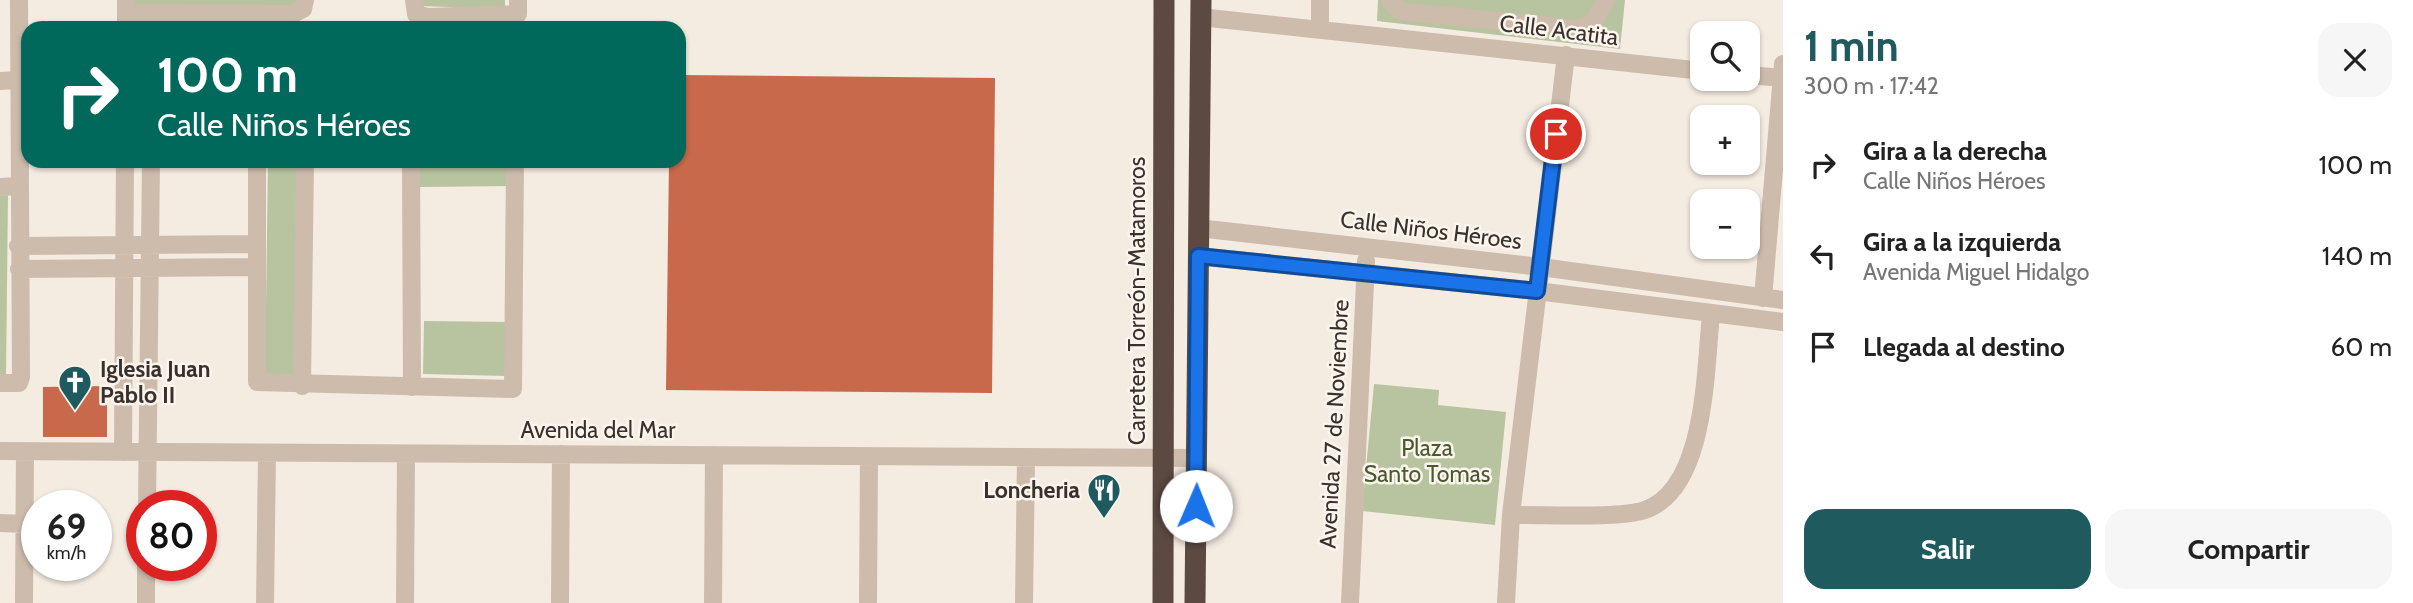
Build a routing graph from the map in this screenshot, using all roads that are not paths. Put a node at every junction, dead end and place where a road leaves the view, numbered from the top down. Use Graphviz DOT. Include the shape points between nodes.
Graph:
graph roads {
  1 [pos="19,0"];
  2 [pos="304,0"];
  3 [pos="414,0"];
  4 [pos="518,0"];
  5 [pos="1164,0"];
  6 [pos="1320,0"];
  7 [pos="1390,0"];
  8 [pos="1606,0"];
  9 [pos="1200,8"];
  10 [pos="126,14"];
  11 [pos="152,21"];
  12 [pos="1320,27"];
  13 [pos="1566,54"];
  14 [pos="1690,69"];
  15 [pos="1783,74"];
  16 [pos="1760,75"];
  17 [pos="9,80"];
  18 [pos="125,168"];
  19 [pos="151,168"];
  20 [pos="257,168"];
  21 [pos="305,168"];
  22 [pos="411,168"];
  23 [pos="515,168"];
  24 [pos="9,186"];
  25 [pos="1198,228"];
  26 [pos="151,244"];
  27 [pos="256,244"];
  28 [pos="125,245"];
  29 [pos="18,246"];
  30 [pos="1367,247"];
  31 [pos="1198,256"];
  32 [pos="150,267"];
  33 [pos="256,267"];
  34 [pos="1541,267"];
  35 [pos="125,268"];
  36 [pos="19,269"];
  37 [pos="1366,273"];
  38 [pos="1537,291"];
  39 [pos="1763,298"];
  40 [pos="1783,300"];
  41 [pos="1711,315"];
  42 [pos="1783,323"];
  43 [pos="0,383"];
  44 [pos="302,386"];
  45 [pos="412,387"];
  46 [pos="0,451"];
  47 [pos="25,452"];
  48 [pos="123,452"];
  49 [pos="148,452"];
  50 [pos="267,453"];
  51 [pos="406,454"];
  52 [pos="561,454"];
  53 [pos="714,456"];
  54 [pos="869,457"];
  55 [pos="1026,457"];
  56 [pos="1163,458"];
  57 [pos="1196,458"];
  58 [pos="25,490"];
  59 [pos="147,490"];
  60 [pos="1511,514"];
  61 [pos="0,523"];
  62 [pos="21,524"];
  63 [pos="24,581"];
  64 [pos="146,581"];
  65 [pos="24,603"];
  66 [pos="146,603"];
  67 [pos="265,603"];
  68 [pos="405,603"];
  69 [pos="560,603"];
  70 [pos="713,603"];
  71 [pos="868,603"];
  72 [pos="1024,603"];
  73 [pos="1163,603"];
  74 [pos="1195,603"];
  75 [pos="1350,603"];
  76 [pos="1506,603"];
  1 -- 17 [label="street"];
  2 -- 11 [label="street" via="303,9 293,13"];
  3 -- 4 [label="street" via="416,14 427,17 518,15"];
  5 -- 56 [label="highway, Carretera Torreón-Matamoros"];
  6 -- 12 [label="street"];
  7 -- 8 [label="street" via="1407,12 1580,29 1593,23"];
  9 -- 12 [label="street, Calle Acatita"];
  9 -- 25 [label="highway"];
  10 -- 11 [label="street"];
  12 -- 13 [label="street, Calle Acatita"];
  13 -- 14 [label="street, Calle Acatita"];
  13 -- 34 [label="street"];
  15 -- 16 [label="street"];
  15 -- 39 [label="street"];
  17 -- 24 [label="street"];
  18 -- 28 [label="street"];
  19 -- 26 [label="street"];
  20 -- 27 [label="street"];
  21 -- 44 [label="street"];
  22 -- 45 [label="street"];
  23 -- 45 [label="street" via="513,389"];
  24 -- 29 [label="street"];
  25 -- 30 [label="street, Calle Niños Héroes"];
  25 -- 31 [label="highway"];
  26 -- 27 [label="street"];
  26 -- 28 [label="street"];
  26 -- 32 [label="street"];
  27 -- 33 [label="street"];
  28 -- 29 [label="street"];
  28 -- 35 [label="street"];
  29 -- 36 [label="street"];
  30 -- 34 [label="street, Calle Niños Héroes"];
  30 -- 37 [label="street, Avenida 27 de Noviembre"];
  31 -- 37 [label="street"];
  31 -- 57 [label="highway"];
  32 -- 33 [label="street"];
  32 -- 35 [label="street"];
  32 -- 49 [label="street"];
  33 -- 44 [label="street" via="255,377 261,385"];
  34 -- 38 [label="street"];
  34 -- 39 [label="street, Calle Niños Héroes"];
  35 -- 36 [label="street"];
  35 -- 48 [label="street"];
  36 -- 43 [label="street" via="21,376 19,383"];
  37 -- 38 [label="street"];
  37 -- 75 [label="street, Avenida 27 de Noviembre"];
  38 -- 41 [label="street"];
  38 -- 60 [label="street"];
  39 -- 40 [label="street, Calle Niños Héroes"];
  41 -- 42 [label="street"];
  41 -- 60 [label="street" via="1696,442 1688,467 1660,502 1623,513"];
  44 -- 45 [label="street"];
  46 -- 47 [label="street, Avenida del Mar"];
  47 -- 48 [label="street, Avenida del Mar"];
  47 -- 58 [label="street"];
  48 -- 49 [label="street, Avenida del Mar"];
  49 -- 50 [label="street, Avenida del Mar"];
  49 -- 59 [label="street"];
  50 -- 51 [label="street, Avenida del Mar"];
  50 -- 67 [label="street"];
  51 -- 52 [label="street, Avenida del Mar"];
  51 -- 68 [label="street"];
  52 -- 53 [label="street, Avenida del Mar"];
  52 -- 69 [label="street"];
  53 -- 54 [label="street, Avenida del Mar"];
  53 -- 70 [label="street"];
  54 -- 55 [label="street, Avenida del Mar"];
  54 -- 71 [label="street"];
  55 -- 56 [label="street, Avenida del Mar"];
  55 -- 72 [label="street"];
  56 -- 57 [label="street, Avenida del Mar"];
  56 -- 73 [label="highway, Carretera Torreón-Matamoros"];
  57 -- 74 [label="highway"];
  60 -- 76 [label="street"];
  61 -- 62 [label="street"];
  63 -- 65 [label="street"];
  64 -- 66 [label="street"];
}
